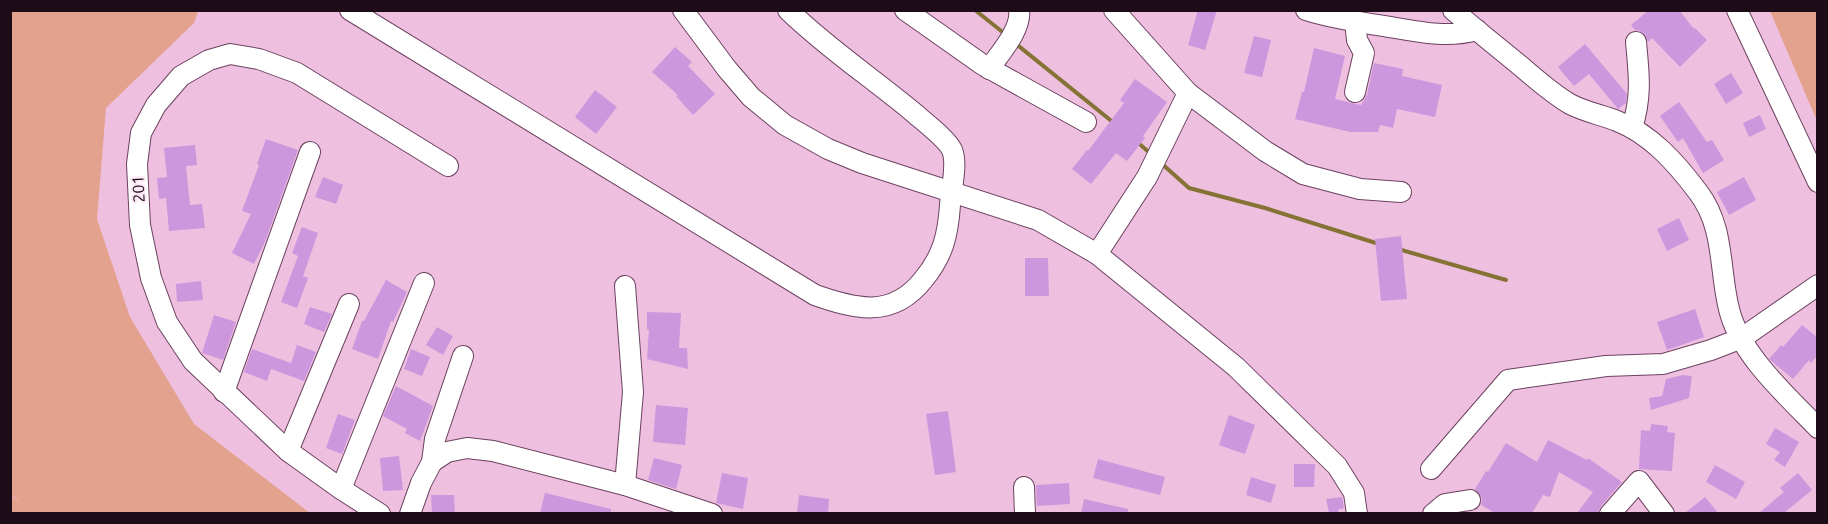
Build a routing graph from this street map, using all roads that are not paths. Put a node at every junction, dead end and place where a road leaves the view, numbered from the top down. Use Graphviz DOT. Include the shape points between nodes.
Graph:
graph roads {
  1 [pos="350,10"];
  2 [pos="682,10"];
  3 [pos="788,10"];
  4 [pos="905,10"];
  5 [pos="1019,10"];
  6 [pos="1114,10"];
  7 [pos="1306,10"];
  8 [pos="1453,10"];
  9 [pos="1737,10"];
  10 [pos="1355,21"];
  11 [pos="1477,30"];
  12 [pos="1636,42"];
  13 [pos="989,69"];
  14 [pos="1356,92"];
  15 [pos="1188,93"];
  16 [pos="1086,122"];
  17 [pos="1632,128"];
  18 [pos="310,153"];
  19 [pos="448,166"];
  20 [pos="1818,182"];
  21 [pos="951,191"];
  22 [pos="1401,192"];
  23 [pos="1097,254"];
  24 [pos="424,283"];
  25 [pos="1818,285"];
  26 [pos="625,286"];
  27 [pos="349,304"];
  28 [pos="1742,338"];
  29 [pos="463,356"];
  30 [pos="224,392"];
  31 [pos="1818,428"];
  32 [pos="288,451"];
  33 [pos="432,462"];
  34 [pos="1431,469"];
  35 [pos="625,485"];
  36 [pos="1024,487"];
  37 [pos="341,489"];
  38 [pos="1470,500"];
  39 [pos="380,513"];
  40 [pos="410,513"];
  41 [pos="712,513"];
  42 [pos="1025,513"];
  43 [pos="1357,513"];
  44 [pos="1433,513"];
  45 [pos="1610,513"];
  46 [pos="1664,513"];
  1 -- 21 [label="street" via="814,295 843,305 873,309 900,301 919,286 934,267 946,240"];
  2 -- 21 [label="street" via="751,97 785,125 828,149"];
  3 -- 21 [label="street" via="814,36 932,128 952,150 955,171"];
  4 -- 13 [label="street"];
  5 -- 13 [label="street" via="1021,18 1016,29"];
  6 -- 15 [label="street"];
  7 -- 10 [label="street"];
  8 -- 11 [label="street"];
  9 -- 20 [label="street"];
  10 -- 11 [label="street" via="1440,35"];
  10 -- 14 [label="street" via="1357,40 1364,53"];
  11 -- 17 [label="street" via="1570,104"];
  12 -- 17 [label="street" via="1639,107"];
  13 -- 16 [label="street"];
  15 -- 22 [label="street" via="1265,151 1303,174 1360,189"];
  15 -- 23 [label="street" via="1148,177"];
  17 -- 28 [label="street" via="1675,163 1710,213 1720,242 1728,309"];
  18 -- 30 [label="street"];
  19 -- 30 [label="street, 201" via="297,74 259,59 230,54 209,60 181,76 156,105 141,134 137,164 140,225 151,278 167,322 193,361"];
  21 -- 23 [label="street" via="1038,220"];
  23 -- 43 [label="street" via="1236,367 1337,466 1354,493"];
  24 -- 37 [label="street"];
  25 -- 28 [label="street"];
  26 -- 35 [label="street" via="633,392"];
  27 -- 32 [label="street"];
  28 -- 31 [label="street" via="1760,366"];
  28 -- 34 [label="street" via="1663,364 1606,366 1508,380"];
  29 -- 33 [label="street" via="435,439"];
  30 -- 32 [label="street, 201"];
  32 -- 37 [label="street, 201"];
  33 -- 35 [label="street" via="447,452 467,448 493,451"];
  33 -- 40 [label="street"];
  35 -- 41 [label="street"];
  36 -- 42 [label="street"];
  37 -- 39 [label="street, 201"];
  38 -- 44 [label="street" via="1445,504"];
  45 -- 46 [label="street" via="1639,481"];
}
